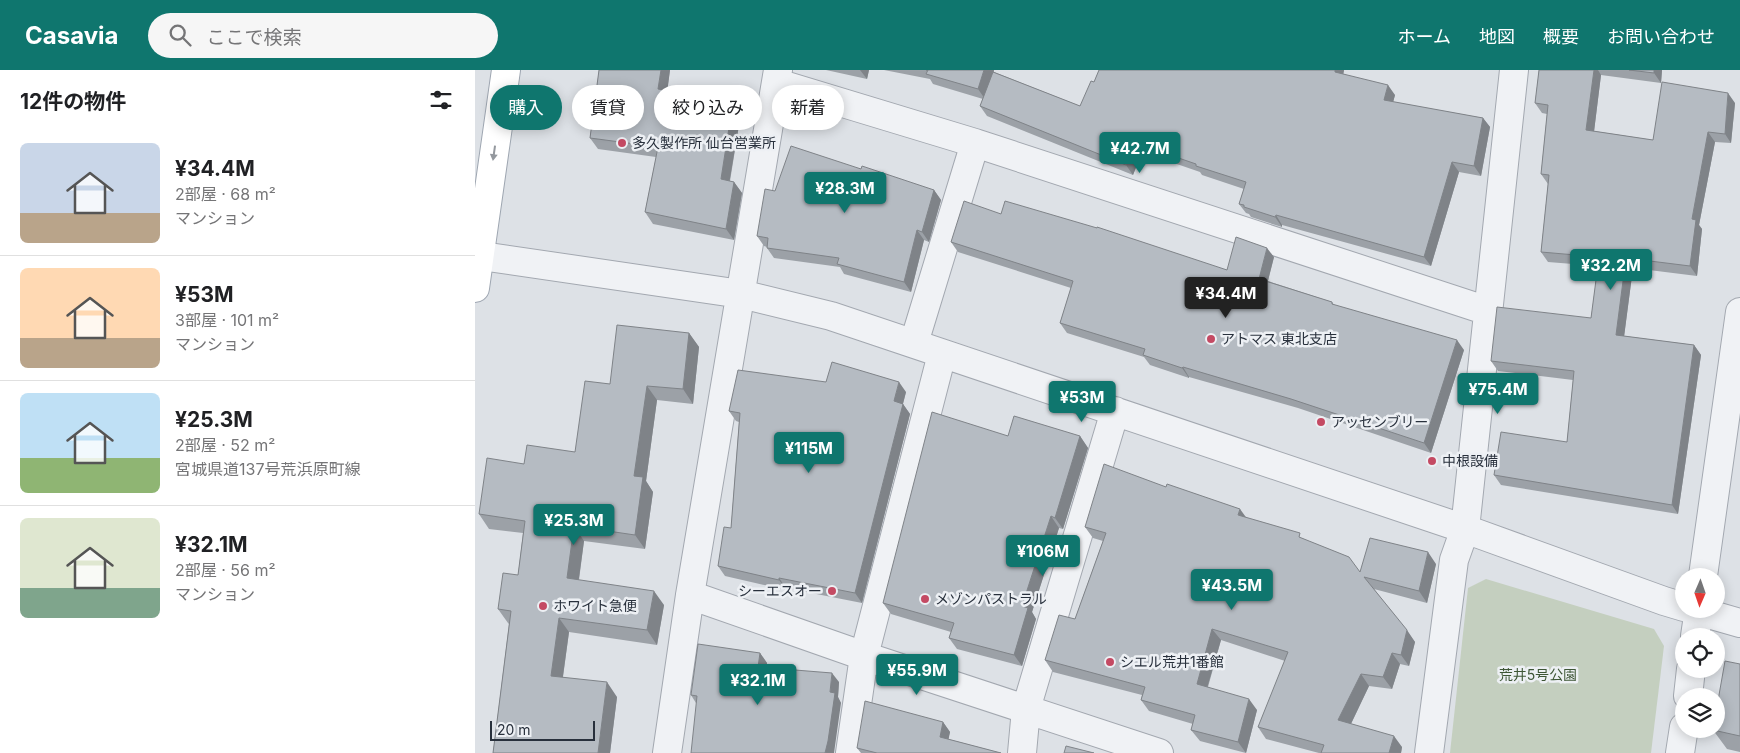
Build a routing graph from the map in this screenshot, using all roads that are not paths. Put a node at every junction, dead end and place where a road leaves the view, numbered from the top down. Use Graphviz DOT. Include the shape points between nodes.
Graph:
graph roads {
  1 [pos="506,70"];
  2 [pos="1514,70"];
  3 [pos="778,76"];
  4 [pos="975,142"];
  5 [pos="477,255"];
  6 [pos="475,288"];
  7 [pos="741,294"];
  8 [pos="1488,311"];
  9 [pos="1740,312"];
  10 [pos="914,343"];
  11 [pos="942,354"];
  12 [pos="1115,411"];
  13 [pos="1465,529"];
  14 [pos="1704,568"];
  15 [pos="690,596"];
  16 [pos="1675,606"];
  17 [pos="1716,618"];
  18 [pos="1740,622"];
  19 [pos="864,656"];
  20 [pos="1026,709"];
  21 [pos="1683,738"];
  22 [pos="667,753"];
  23 [pos="851,753"];
  24 [pos="1022,753"];
  25 [pos="1159,753"];
  26 [pos="1429,753"];
  27 [pos="1681,753"];
  1 -- 5 [label="main road, one-way"];
  2 -- 8 [label="street"];
  3 -- 4 [label="street"];
  3 -- 7 [label="street"];
  4 -- 8 [label="street"];
  4 -- 10 [label="street"];
  5 -- 6 [label="main road"];
  5 -- 7 [label="street"];
  7 -- 10 [label="street" via="831,316"];
  7 -- 15 [label="street"];
  8 -- 13 [label="street"];
  9 -- 14 [label="street"];
  10 -- 11 [label="street"];
  11 -- 12 [label="street"];
  11 -- 19 [label="street"];
  12 -- 13 [label="street"];
  12 -- 20 [label="street"];
  13 -- 16 [label="street"];
  13 -- 26 [label="street" via="1454,560"];
  15 -- 19 [label="street"];
  15 -- 22 [label="street"];
  17 -- 18 [label="street"];
  19 -- 20 [label="street"];
  19 -- 23 [label="street"];
  20 -- 24 [label="street"];
  20 -- 25 [label="street"];
  21 -- 27 [label="street"];
}
